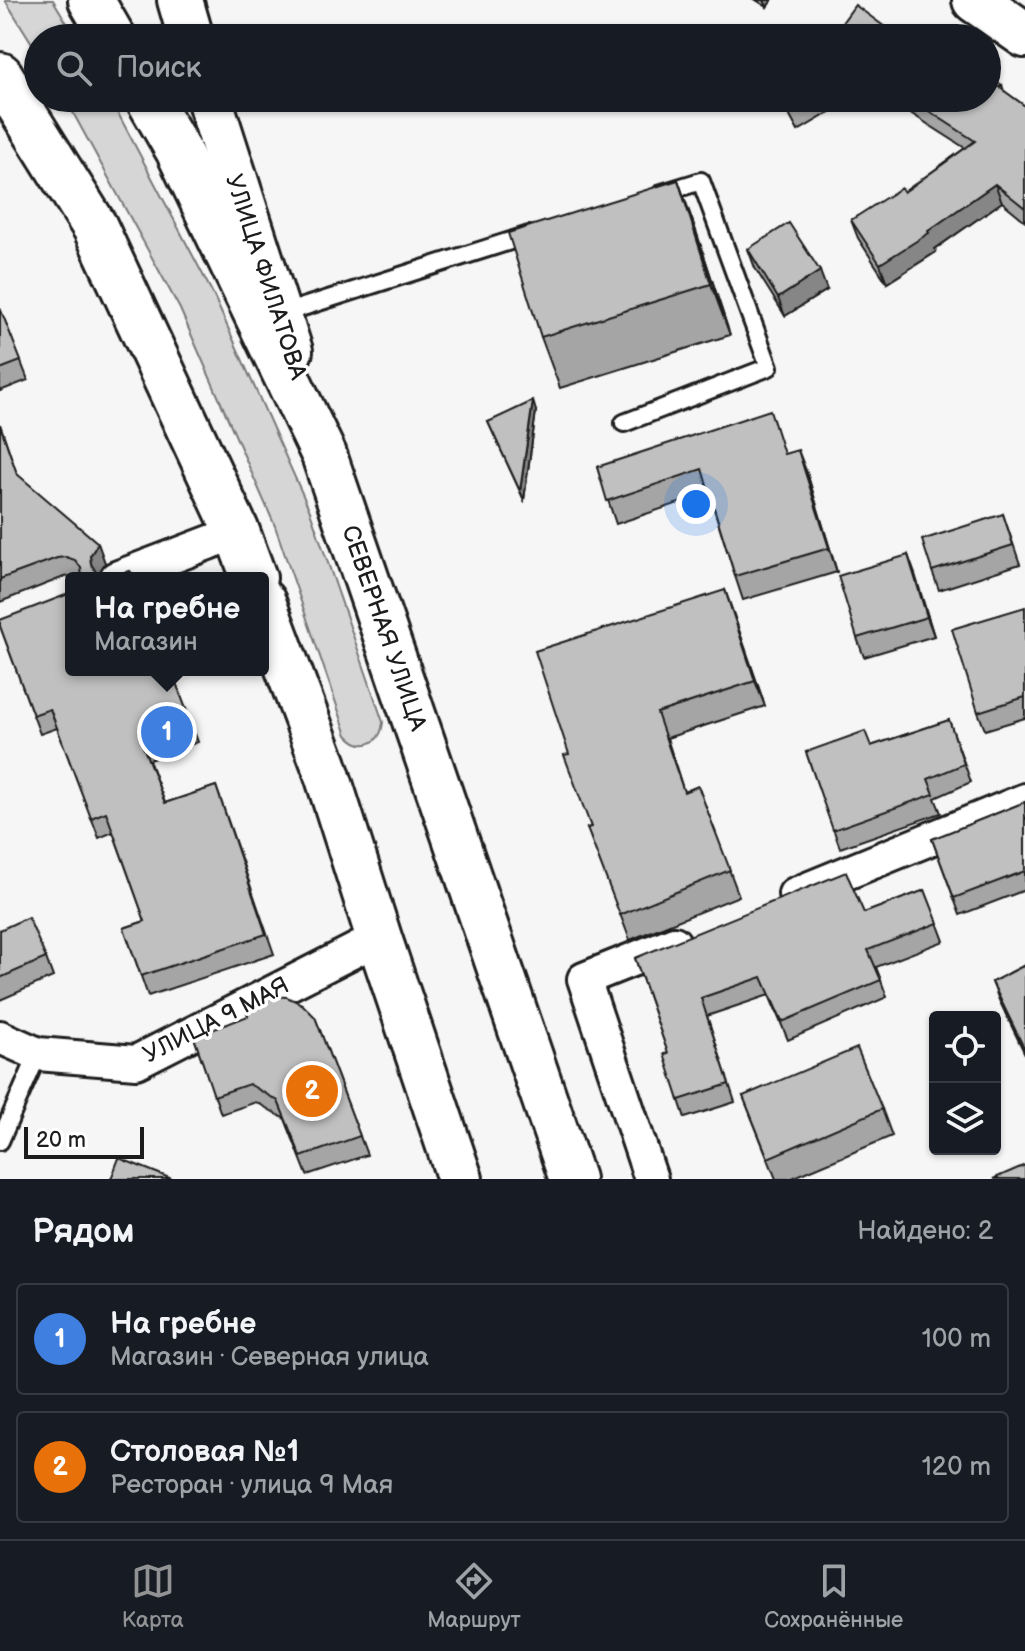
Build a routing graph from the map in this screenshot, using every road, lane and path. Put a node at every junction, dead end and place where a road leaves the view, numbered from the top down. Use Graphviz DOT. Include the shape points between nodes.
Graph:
graph roads {
  1 [pos="91,0"];
  2 [pos="180,0"];
  3 [pos="975,0"];
  4 [pos="105,24"];
  5 [pos="187,24"];
  6 [pos="1025,35"];
  7 [pos="0,75"];
  8 [pos="156,112"];
  9 [pos="213,112"];
  10 [pos="641,200"];
  11 [pos="550,229"];
  12 [pos="278,315"];
  13 [pos="624,423"];
  14 [pos="324,455"];
  15 [pos="237,532"];
  16 [pos="132,572"];
  17 [pos="252,572"];
  18 [pos="269,618"];
  19 [pos="1025,800"];
  20 [pos="760,907"];
  21 [pos="702,931"];
  22 [pos="379,938"];
  23 [pos="0,1037"];
  24 [pos="38,1054"];
  25 [pos="4,1123"];
  26 [pos="0,1141"];
  27 [pos="460,1179"];
  28 [pos="572,1179"];
  29 [pos="651,1179"];
  1 -- 4 [label="main road"];
  2 -- 5 [label="main road"];
  3 -- 6 [label="main road"];
  7 -- 15 [label="main road" via="95,227"];
  8 -- 14 [label="main road, СЕВЕРНАЯ УЛИЦА"];
  9 -- 12 [label="main road, УЛИЦА ФИЛАТОВА"];
  10 -- 13 [label="lane" via="701,181 769,367"];
  11 -- 12 [label="lane"];
  12 -- 14 [label="main road, УЛИЦА ФИЛАТОВА"];
  14 -- 28 [label="main road, СЕВЕРНАЯ УЛИЦА"];
  15 -- 16 [label="street"];
  15 -- 17 [label="main road"];
  18 -- 22 [label="main road" via="324,765"];
  19 -- 20 [label="street"];
  21 -- 29 [label="street" via="584,979"];
  22 -- 24 [label="street, УЛИЦА 9 МАЯ" via="136,1062"];
  22 -- 27 [label="main road"];
  23 -- 24 [label="street, УЛИЦА 9 МАЯ"];
  24 -- 25 [label="lane"];
  25 -- 26 [label="lane"];
}
